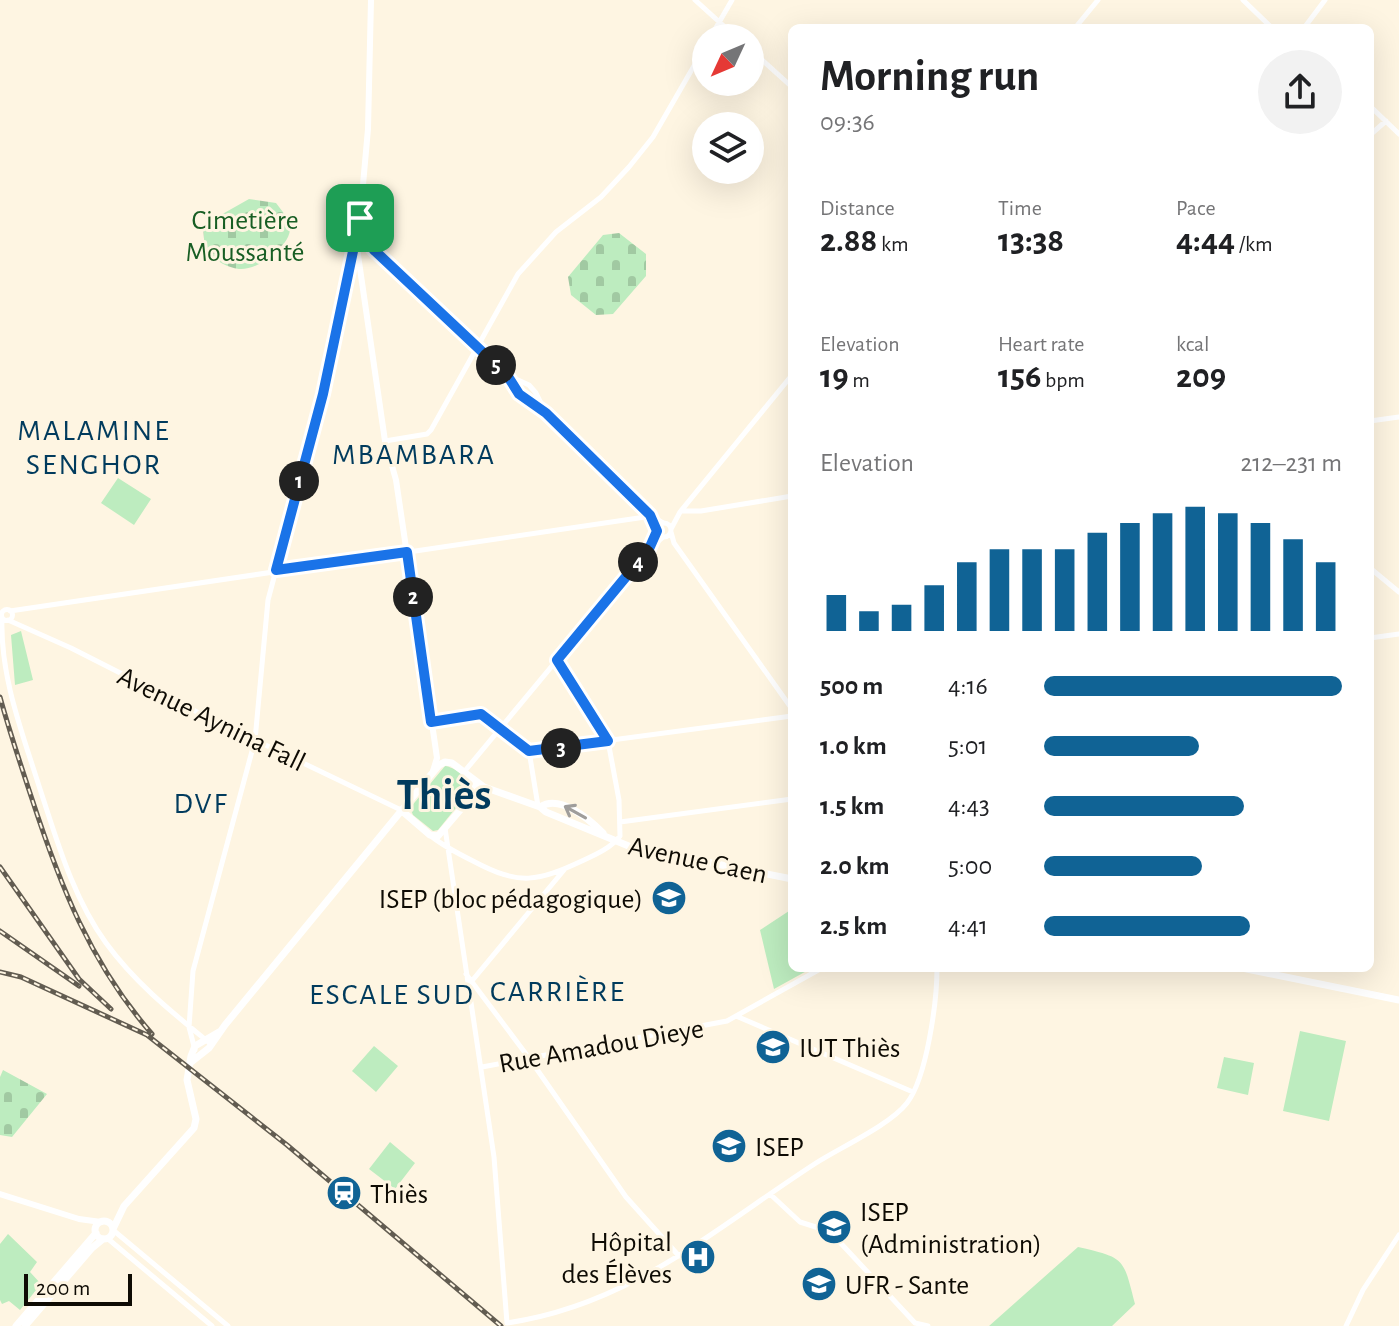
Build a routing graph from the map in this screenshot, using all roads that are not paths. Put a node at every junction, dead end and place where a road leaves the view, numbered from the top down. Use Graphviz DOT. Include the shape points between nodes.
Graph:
graph roads {
  1 [pos="371,0"];
  2 [pos="695,0"];
  3 [pos="732,0"];
  4 [pos="1098,0"];
  5 [pos="1243,0"];
  6 [pos="1325,0"];
  7 [pos="720,22"];
  8 [pos="1078,24"];
  9 [pos="1268,24"];
  10 [pos="1307,24"];
  11 [pos="764,62"];
  12 [pos="692,69"];
  13 [pos="788,83"];
  14 [pos="1374,110"];
  15 [pos="1386,121"];
  16 [pos="1374,132"];
  17 [pos="1399,134"];
  18 [pos="358,245"];
  19 [pos="477,348"];
  20 [pos="507,375"];
  21 [pos="788,380"];
  22 [pos="546,413"];
  23 [pos="1399,417"];
  24 [pos="1374,420"];
  25 [pos="385,441"];
  26 [pos="788,497"];
  27 [pos="680,511"];
  28 [pos="651,516"];
  29 [pos="664,523"];
  30 [pos="656,530"];
  31 [pos="671,531"];
  32 [pos="664,537"];
  33 [pos="674,543"];
  34 [pos="649,549"];
  35 [pos="407,552"];
  36 [pos="276,570"];
  37 [pos="1374,571"];
  38 [pos="1399,592"];
  39 [pos="7,616"];
  40 [pos="1399,634"];
  41 [pos="1374,637"];
  42 [pos="557,660"];
  43 [pos="788,703"];
  44 [pos="788,717"];
  45 [pos="431,722"];
  46 [pos="501,727"];
  47 [pos="255,740"];
  48 [pos="608,741"];
  49 [pos="435,744"];
  50 [pos="529,751"];
  51 [pos="456,765"];
  52 [pos="464,772"];
  53 [pos="431,775"];
  54 [pos="472,779"];
  55 [pos="493,791"];
  56 [pos="471,798"];
  57 [pos="788,800"];
  58 [pos="539,807"];
  59 [pos="401,810"];
  60 [pos="620,822"];
  61 [pos="445,828"];
  62 [pos="430,835"];
  63 [pos="605,835"];
  64 [pos="616,841"];
  65 [pos="450,848"];
  66 [pos="567,867"];
  67 [pos="788,878"];
  68 [pos="815,972"];
  69 [pos="937,972"];
  70 [pos="1262,972"];
  71 [pos="470,983"];
  72 [pos="1399,1000"];
  73 [pos="736,1016"];
  74 [pos="189,1027"];
  75 [pos="209,1042"];
  76 [pos="193,1048"];
  77 [pos="202,1056"];
  78 [pos="529,1058"];
  79 [pos="190,1063"];
  80 [pos="482,1067"];
  81 [pos="913,1092"];
  82 [pos="0,1194"];
  83 [pos="770,1194"];
  84 [pos="124,1206"];
  85 [pos="79,1219"];
  86 [pos="102,1221"];
  87 [pos="113,1230"];
  88 [pos="96,1232"];
  89 [pos="1399,1235"];
  90 [pos="105,1239"];
  91 [pos="679,1256"];
  92 [pos="507,1322"];
  93 [pos="16,1326"];
  94 [pos="25,1326"];
  95 [pos="212,1326"];
  96 [pos="228,1326"];
  97 [pos="928,1326"];
  98 [pos="1346,1326"];
  1 -- 18 [label="main road" via="372,67"];
  2 -- 7 [label="street"];
  3 -- 7 [label="street"];
  4 -- 8 [label="street"];
  5 -- 9 [label="street"];
  6 -- 10 [label="street"];
  11 -- 13 [label="street"];
  12 -- 19 [label="street" via="653,137 607,191 556,232 518,274"];
  14 -- 15 [label="street"];
  15 -- 16 [label="street"];
  15 -- 17 [label="street"];
  18 -- 19 [label="street" via="374,250"];
  18 -- 25 [label="main road"];
  18 -- 36 [label="street"];
  19 -- 20 [label="street"];
  19 -- 25 [label="street" via="427,434"];
  20 -- 22 [label="street" via="519,394"];
  20 -- 22 [label="street" via="529,385"];
  21 -- 27 [label="street"];
  22 -- 28 [label="street"];
  23 -- 24 [label="street"];
  25 -- 35 [label="main road"];
  26 -- 27 [label="street"];
  27 -- 29 [label="street"];
  27 -- 31 [label="street"];
  28 -- 29 [label="street"];
  28 -- 30 [label="street"];
  28 -- 35 [label="street"];
  29 -- 30 [label="street"];
  29 -- 31 [label="street"];
  30 -- 32 [label="street"];
  30 -- 34 [label="street"];
  31 -- 32 [label="street"];
  31 -- 33 [label="street"];
  32 -- 33 [label="street"];
  32 -- 34 [label="street"];
  33 -- 43 [label="street"];
  34 -- 42 [label="street"];
  35 -- 36 [label="street"];
  35 -- 45 [label="main road"];
  36 -- 39 [label="street" via="26,608"];
  36 -- 47 [label="street" via="263,634"];
  37 -- 38 [label="street"];
  39 -- 47 [label="street, Avenue Aynina Fall"];
  39 -- 74 [label="street" via="3,631 10,692 72,883 117,958"];
  40 -- 41 [label="street"];
  42 -- 46 [label="street"];
  42 -- 48 [label="street"];
  44 -- 48 [label="street"];
  45 -- 46 [label="street" via="481,714"];
  45 -- 49 [label="main road"];
  46 -- 50 [label="street"];
  46 -- 52 [label="street"];
  47 -- 59 [label="street, Avenue Aynina Fall"];
  47 -- 74 [label="street" via="201,939"];
  48 -- 50 [label="street"];
  48 -- 60 [label="street"];
  49 -- 51 [label="main road"];
  49 -- 53 [label="main road"];
  50 -- 58 [label="street"];
  51 -- 52 [label="highway, Avenue Caen"];
  51 -- 53 [label="highway" via="442,763"];
  52 -- 54 [label="highway, Avenue Caen"];
  53 -- 59 [label="highway"];
  54 -- 55 [label="highway, Avenue Caen"];
  54 -- 56 [label="highway" via="476,788"];
  55 -- 56 [label="highway"];
  55 -- 58 [label="highway, Avenue Caen"];
  56 -- 61 [label="highway"];
  57 -- 60 [label="street"];
  58 -- 63 [label="highway, Avenue Caen"];
  63 -- 58 [label="highway, Avenue Caen, one-way" via="568,807"];
  59 -- 62 [label="highway"];
  59 -- 75 [label="highway"];
  60 -- 64 [label="street"];
  61 -- 62 [label="highway" via="438,836"];
  61 -- 65 [label="street"];
  62 -- 65 [label="street"];
  63 -- 64 [label="highway, Avenue Caen"];
  64 -- 66 [label="street"];
  64 -- 67 [label="highway, Avenue Caen"];
  65 -- 66 [label="street" via="518,880"];
  65 -- 71 [label="street"];
  66 -- 71 [label="street"];
  68 -- 73 [label="street, Rue Amadou Dieye"];
  69 -- 81 [label="street" via="931,1026"];
  70 -- 72 [label="highway"];
  71 -- 78 [label="street"];
  71 -- 80 [label="street"];
  73 -- 78 [label="street, Rue Amadou Dieye"];
  73 -- 81 [label="street"];
  74 -- 75 [label="street"];
  74 -- 76 [label="street"];
  75 -- 76 [label="highway"];
  75 -- 77 [label="highway"];
  76 -- 77 [label="street"];
  76 -- 79 [label="highway"];
  77 -- 79 [label="highway"];
  78 -- 80 [label="street, Rue Amadou Dieye"];
  78 -- 91 [label="street" via="626,1197"];
  79 -- 84 [label="highway" via="190,1132"];
  80 -- 92 [label="street"];
  81 -- 83 [label="street" via="895,1116"];
  82 -- 85 [label="main road"];
  83 -- 91 [label="street"];
  83 -- 97 [label="street" via="800,1222 835,1237 915,1323"];
  84 -- 86 [label="highway"];
  84 -- 87 [label="highway"];
  85 -- 86 [label="main road"];
  85 -- 88 [label="main road"];
  86 -- 87 [label="highway"];
  86 -- 88 [label="highway"];
  87 -- 90 [label="highway"];
  87 -- 96 [label="street"];
  88 -- 90 [label="highway"];
  88 -- 93 [label="highway"];
  89 -- 98 [label="street"];
  90 -- 94 [label="highway"];
  90 -- 95 [label="street"];
  91 -- 92 [label="street" via="588,1303"];
}
